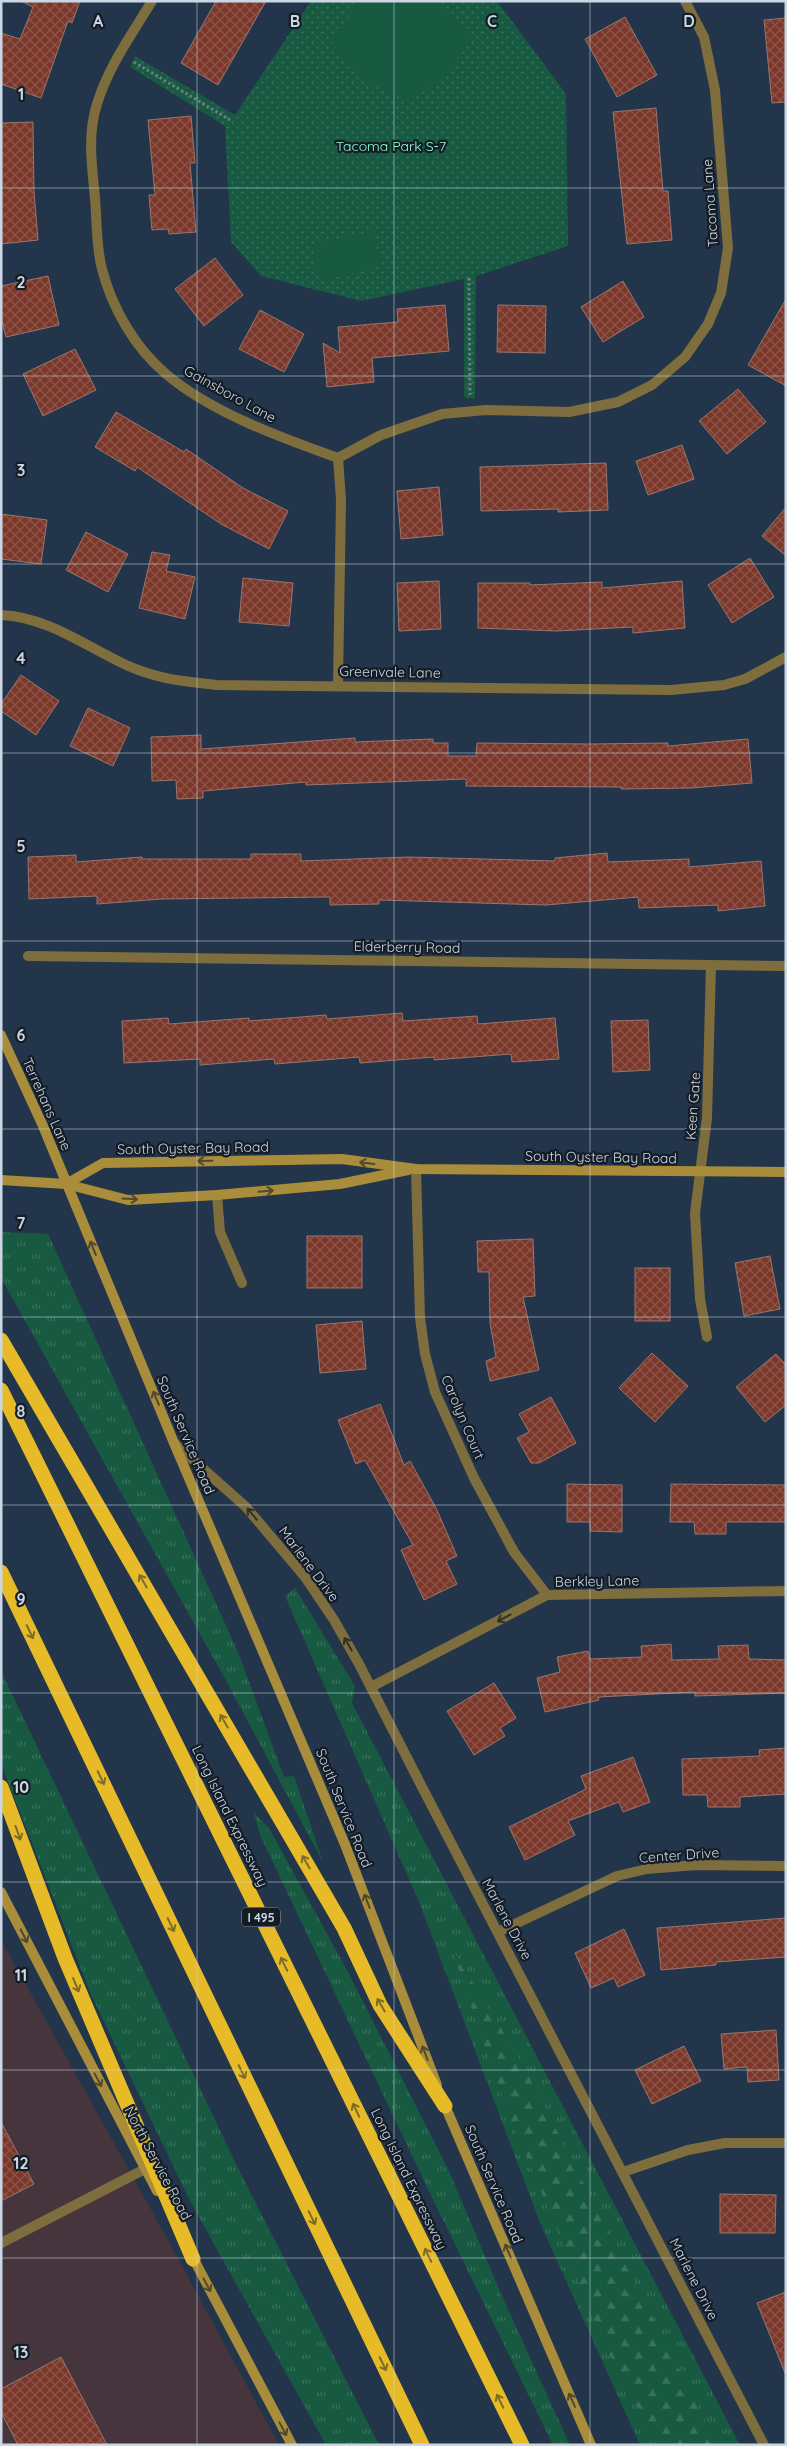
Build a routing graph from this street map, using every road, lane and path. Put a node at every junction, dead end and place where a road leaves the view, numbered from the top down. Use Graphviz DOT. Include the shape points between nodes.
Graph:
graph roads {
  1 [pos="152,1"];
  2 [pos="685,1"];
  3 [pos="120,53"];
  4 [pos="230,120"];
  5 [pos="469,278"];
  6 [pos="470,411"];
  7 [pos="338,458"];
  8 [pos="1,615"];
  9 [pos="786,657"];
  10 [pos="338,685"];
  11 [pos="28,956"];
  12 [pos="711,965"];
  13 [pos="786,966"];
  14 [pos="1,1036"];
  15 [pos="416,1169"];
  16 [pos="701,1172"];
  17 [pos="786,1172"];
  18 [pos="1,1180"];
  19 [pos="66,1184"];
  20 [pos="217,1195"];
  21 [pos="242,1283"];
  22 [pos="707,1338"];
  23 [pos="1,1340"];
  24 [pos="1,1390"];
  25 [pos="174,1443"];
  26 [pos="1,1572"];
  27 [pos="786,1591"];
  28 [pos="547,1595"];
  29 [pos="371,1687"];
  30 [pos="1,1788"];
  31 [pos="786,1866"];
  32 [pos="1,1892"];
  33 [pos="498,1932"];
  34 [pos="445,2106"];
  35 [pos="786,2143"];
  36 [pos="145,2169"];
  37 [pos="623,2172"];
  38 [pos="1,2243"];
  39 [pos="193,2259"];
  40 [pos="292,2445"];
  41 [pos="422,2445"];
  42 [pos="522,2445"];
  43 [pos="592,2445"];
  44 [pos="764,2445"];
  1 -- 3 [label="street, Gainsboro Lane"];
  2 -- 6 [label="street, Tacoma Lane" via="704,37 715,90 728,248 721,293 708,324 686,357 652,385 618,402 569,412"];
  3 -- 4 [label="path"];
  3 -- 7 [label="street, Gainsboro Lane" via="96,106 90,150 102,268 113,303 135,341 166,374 196,395 264,431"];
  5 -- 6 [label="path"];
  6 -- 7 [label="street, Tacoma Lane" via="442,414 381,436"];
  7 -- 10 [label="street" via="341,500"];
  8 -- 10 [label="street, Greenvale Lane" via="20,616 52,626 126,665 165,680 216,685"];
  9 -- 10 [label="street, Greenvale Lane" via="745,679 724,685 670,690"];
  11 -- 12 [label="street, Elderberry Road"];
  12 -- 13 [label="street, Elderberry Road"];
  12 -- 16 [label="street, Keen Gate" via="707,1118"];
  14 -- 19 [label="main road, Terrehans Lane"];
  15 -- 16 [label="main road, South Oyster Bay Road"];
  15 -- 19 [label="main road, South Oyster Bay Road, one-way" via="342,1159 102,1162"];
  20 -- 15 [label="main road, South Oyster Bay Road, one-way" via="340,1184"];
  15 -- 28 [label="street, Carolyn Court" via="420,1318 435,1392 474,1478 514,1552"];
  16 -- 17 [label="main road, South Oyster Bay Road"];
  16 -- 22 [label="street, Keen Gate" via="695,1213 696,1252"];
  18 -- 19 [label="main road, South Oyster Bay Road"];
  19 -- 20 [label="main road, South Oyster Bay Road, one-way" via="128,1200"];
  25 -- 19 [label="main road, South Service Road, one-way"];
  20 -- 21 [label="street" via="220,1232"];
  34 -- 23 [label="highway, one-way" via="380,2004 344,1928"];
  42 -- 24 [label="highway, Long Island Expressway / I 495, one-way"];
  29 -- 25 [label="street, Marlene Drive, one-way" via="334,1620 305,1577 246,1506"];
  34 -- 25 [label="main road, South Service Road, one-way" via="344,1842"];
  26 -- 41 [label="highway, one-way"];
  27 -- 28 [label="street, Berkley Lane"];
  28 -- 29 [label="street, Berkley Lane, one-way"];
  29 -- 33 [label="street, Marlene Drive"];
  30 -- 39 [label="highway, one-way" via="65,1958"];
  31 -- 33 [label="street, Center Drive" via="696,1865 647,1869 617,1876"];
  32 -- 36 [label="main road, North Service Road, one-way"];
  33 -- 37 [label="street, Marlene Drive"];
  43 -- 34 [label="main road, South Service Road, one-way"];
  35 -- 37 [label="street" via="725,2143 688,2150"];
  36 -- 38 [label="street"];
  36 -- 39 [label="main road, North Service Road"];
  37 -- 44 [label="street, Marlene Drive"];
  39 -- 40 [label="main road, North Service Road, one-way"];
}
